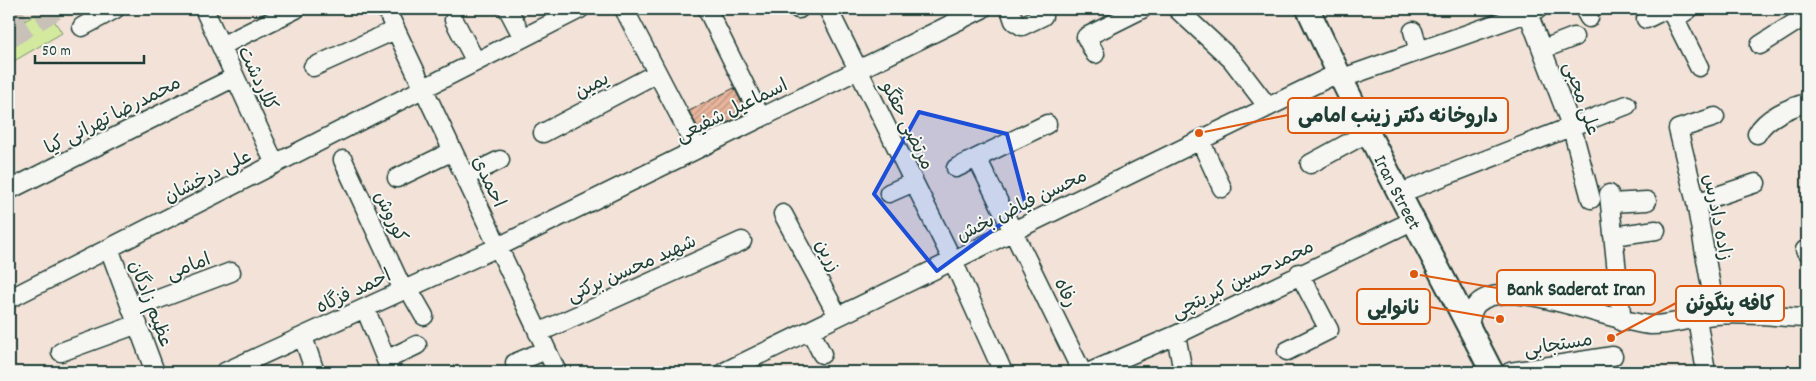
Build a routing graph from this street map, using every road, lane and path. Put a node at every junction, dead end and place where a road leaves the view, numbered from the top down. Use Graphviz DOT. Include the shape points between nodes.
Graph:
graph roads {
  1 [pos="115,9"];
  2 [pos="204,9"];
  3 [pos="296,9"];
  4 [pos="386,9"];
  5 [pos="508,9"];
  6 [pos="580,9"];
  7 [pos="624,9"];
  8 [pos="707,9"];
  9 [pos="828,9"];
  10 [pos="982,9"];
  11 [pos="1010,9"];
  12 [pos="1142,9"];
  13 [pos="1177,9"];
  14 [pos="1308,9"];
  15 [pos="1533,11"];
  16 [pos="1675,11"];
  17 [pos="1807,15"];
  18 [pos="548,16"];
  19 [pos="1043,16"];
  20 [pos="1646,19"];
  21 [pos="454,20"];
  22 [pos="82,27"];
  23 [pos="395,30"];
  24 [pos="1413,31"];
  25 [pos="1574,37"];
  26 [pos="523,38"];
  27 [pos="1760,45"];
  28 [pos="221,46"];
  29 [pos="1544,49"];
  30 [pos="1419,51"];
  31 [pos="1095,54"];
  32 [pos="476,62"];
  33 [pos="313,67"];
  34 [pos="1699,67"];
  35 [pos="858,70"];
  36 [pos="657,73"];
  37 [pos="1339,76"];
  38 [pos="235,77"];
  39 [pos="424,89"];
  40 [pos="1807,103"];
  41 [pos="1627,105"];
  42 [pos="1268,107"];
  43 [pos="1715,116"];
  44 [pos="761,118"];
  45 [pos="1047,124"];
  46 [pos="1572,128"];
  47 [pos="544,132"];
  48 [pos="1367,133"];
  49 [pos="1757,134"];
  50 [pos="1200,140"];
  51 [pos="697,149"];
  52 [pos="452,151"];
  53 [pos="977,158"];
  54 [pos="343,160"];
  55 [pos="500,160"];
  56 [pos="276,164"];
  57 [pos="1310,164"];
  58 [pos="956,168"];
  59 [pos="465,177"];
  60 [pos="397,178"];
  61 [pos="914,182"];
  62 [pos="1756,182"];
  63 [pos="1222,188"];
  64 [pos="9,190"];
  65 [pos="889,192"];
  66 [pos="1398,194"];
  67 [pos="1591,199"];
  68 [pos="1647,201"];
  69 [pos="1696,203"];
  70 [pos="782,214"];
  71 [pos="1412,220"];
  72 [pos="1656,230"];
  73 [pos="1013,231"];
  74 [pos="1613,236"];
  75 [pos="742,241"];
  76 [pos="498,247"];
  77 [pos="109,248"];
  78 [pos="953,260"];
  79 [pos="231,272"];
  80 [pos="1299,273"];
  81 [pos="406,289"];
  82 [pos="9,299"];
  83 [pos="365,308"];
  84 [pos="1716,314"];
  85 [pos="424,316"];
  86 [pos="838,316"];
  87 [pos="135,317"];
  88 [pos="1697,318"];
  89 [pos="1807,318"];
  90 [pos="1622,322"];
  91 [pos="1469,325"];
  92 [pos="810,330"];
  93 [pos="538,333"];
  94 [pos="1176,334"];
  95 [pos="303,337"];
  96 [pos="417,345"];
  97 [pos="546,350"];
  98 [pos="1287,351"];
  99 [pos="61,352"];
  100 [pos="822,354"];
  101 [pos="1613,356"];
  102 [pos="515,363"];
  103 [pos="388,366"];
  104 [pos="156,372"];
  105 [pos="225,372"];
  106 [pos="315,372"];
  107 [pos="557,372"];
  108 [pos="724,372"];
  109 [pos="1003,372"];
  110 [pos="1082,372"];
  111 [pos="1090,372"];
  112 [pos="1183,372"];
  113 [pos="1492,372"];
  114 [pos="1510,372"];
  115 [pos="1706,372"];
  1 -- 22 [label="street"];
  2 -- 28 [label="street, کلاردشت"];
  3 -- 28 [label="street"];
  4 -- 23 [label="street, احمدی"];
  5 -- 26 [label="street"];
  6 -- 18 [label="street, علی درخشان"];
  7 -- 36 [label="street"];
  8 -- 44 [label="street"];
  9 -- 35 [label="street, مرتضی حقگو"];
  10 -- 35 [label="street, اسماعیل شفیعی"];
  11 -- 19 [label="street" via="1014,21 1022,26"];
  12 -- 31 [label="street" via="1086,37"];
  13 -- 42 [label="street" via="1232,60"];
  14 -- 37 [label="main road, Iran Street"];
  15 -- 29 [label="street, علی محبی"];
  15 -- 30 [label="street, محسن فیاض بخش"];
  16 -- 20 [label="street"];
  16 -- 34 [label="street"];
  17 -- 27 [label="street"];
  18 -- 26 [label="street, علی درخشان"];
  21 -- 32 [label="street"];
  23 -- 33 [label="street"];
  23 -- 39 [label="street, احمدی"];
  24 -- 30 [label="street"];
  25 -- 29 [label="street"];
  26 -- 32 [label="street, علی درخشان"];
  28 -- 38 [label="street, کلاردشت"];
  29 -- 46 [label="street, علی محبی"];
  30 -- 37 [label="street, محسن فیاض بخش"];
  32 -- 39 [label="street, علی درخشان"];
  35 -- 44 [label="street, اسماعیل شفیعی"];
  35 -- 61 [label="street, مرتضی حقگو"];
  36 -- 47 [label="street, یمین"];
  36 -- 51 [label="street"];
  37 -- 42 [label="street, محسن فیاض بخش"];
  37 -- 48 [label="main road, Iran Street"];
  38 -- 56 [label="street, کلاردشت"];
  38 -- 64 [label="street, محمدرضا تهرانی کیا"];
  39 -- 52 [label="street, احمدی"];
  39 -- 56 [label="street, علی درخشان"];
  40 -- 49 [label="street" via="1761,125"];
  41 -- 46 [label="street"];
  42 -- 50 [label="street, محسن فیاض بخش"];
  43 -- 69 [label="street, زاده دادرس" via="1678,129"];
  44 -- 51 [label="street, اسماعیل شفیعی"];
  45 -- 53 [label="street"];
  46 -- 66 [label="street"];
  46 -- 67 [label="street, علی محبی"];
  48 -- 57 [label="street"];
  48 -- 66 [label="main road, Iran Street"];
  50 -- 63 [label="street"];
  50 -- 73 [label="street, محسن فیاض بخش"];
  51 -- 76 [label="street, اسماعیل شفیعی"];
  52 -- 59 [label="street, احمدی"];
  52 -- 60 [label="street"];
  53 -- 58 [label="street"];
  53 -- 73 [label="street, رفاه"];
  54 -- 81 [label="street, کوروش"];
  55 -- 59 [label="street"];
  56 -- 77 [label="street, علی درخشان"];
  59 -- 76 [label="street, احمدی"];
  61 -- 65 [label="street"];
  61 -- 78 [label="street, مرتضی حقگو"];
  62 -- 69 [label="street"];
  66 -- 71 [label="main road, Iran Street"];
  68 -- 74 [label="street" via="1609,199"];
  69 -- 84 [label="street, زاده دادرس"];
  70 -- 86 [label="street, زرین"];
  71 -- 80 [label="street, محمدحسین کبریتچی"];
  71 -- 91 [label="main road, Iran Street"];
  72 -- 74 [label="street"];
  73 -- 78 [label="street, محسن فیاض بخش"];
  73 -- 110 [label="street, رفاه"];
  74 -- 90 [label="street"];
  75 -- 93 [label="street, شهید محسن برکتی"];
  76 -- 81 [label="street, احمد فزگاه"];
  76 -- 93 [label="street, احمدی"];
  77 -- 82 [label="street, علی درخشان"];
  77 -- 87 [label="street, عظیم زادگان"];
  78 -- 86 [label="street, محسن فیاض بخش"];
  78 -- 109 [label="street, مرتضی حقگو"];
  79 -- 87 [label="street, امامی"];
  80 -- 94 [label="street, محمدحسین کبریتچی"];
  80 -- 98 [label="street" via="1329,330"];
  81 -- 83 [label="street, احمد فزگاه"];
  81 -- 85 [label="street, کوروش"];
  83 -- 95 [label="street, احمد فزگاه"];
  83 -- 103 [label="street"];
  84 -- 88 [label="street"];
  84 -- 89 [label="street"];
  86 -- 92 [label="street, محسن فیاض بخش"];
  87 -- 99 [label="street, امامی"];
  87 -- 104 [label="street, عظیم زادگان"];
  88 -- 90 [label="street" via="1653,325"];
  88 -- 115 [label="street"];
  90 -- 91 [label="street" via="1536,296 1515,294 1482,300 1474,307"];
  91 -- 113 [label="main road, Iran Street"];
  92 -- 100 [label="street"];
  92 -- 108 [label="street, محسن فیاض بخش"];
  93 -- 97 [label="street, احمدی"];
  94 -- 111 [label="street, محمدحسین کبریتچی"];
  94 -- 112 [label="street"];
  95 -- 105 [label="street, احمد فزگاه"];
  95 -- 106 [label="street"];
  96 -- 103 [label="street"];
  97 -- 102 [label="street"];
  97 -- 107 [label="street, احمدی"];
  101 -- 114 [label="street, مستجابی"];
}
